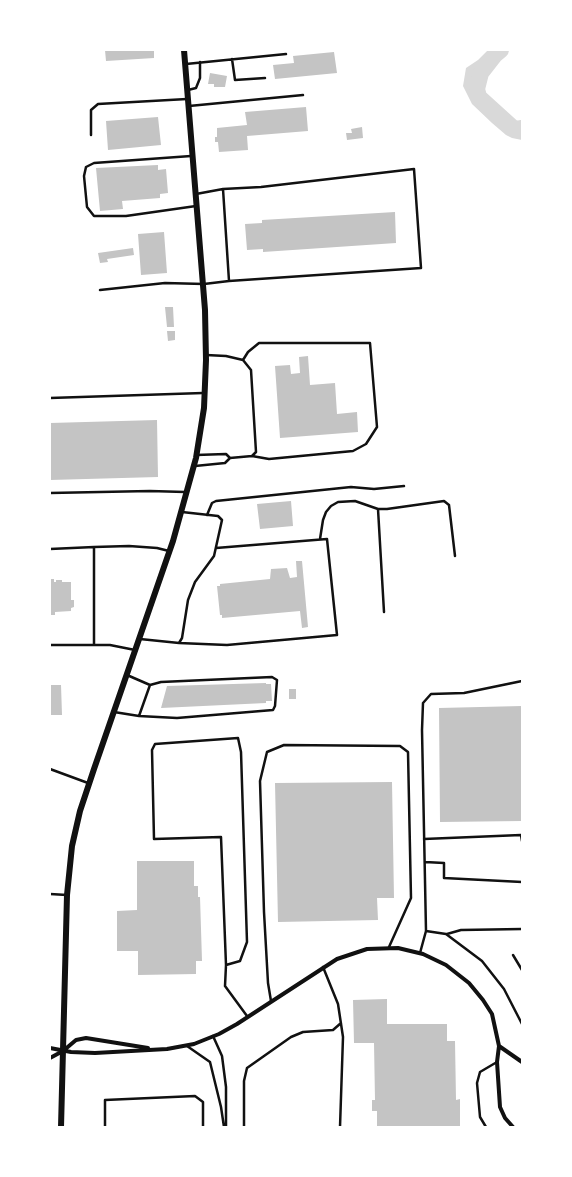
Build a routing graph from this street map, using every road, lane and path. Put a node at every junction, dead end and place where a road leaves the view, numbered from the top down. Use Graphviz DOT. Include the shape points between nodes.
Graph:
graph roads {
  1 [pos="184,50"];
  2 [pos="286,54"];
  3 [pos="232,59"];
  4 [pos="200,62"];
  5 [pos="185,64"];
  6 [pos="265,78"];
  7 [pos="187,91"];
  8 [pos="302,95"];
  9 [pos="188,99"];
  10 [pos="188,106"];
  11 [pos="91,134"];
  12 [pos="192,156"];
  13 [pos="223,188"];
  14 [pos="195,194"];
  15 [pos="196,206"];
  16 [pos="229,281"];
  17 [pos="204,284"];
  18 [pos="100,290"];
  19 [pos="206,355"];
  20 [pos="242,360"];
  21 [pos="204,393"];
  22 [pos="50,398"];
  23 [pos="196,455"];
  24 [pos="252,456"];
  25 [pos="230,458"];
  26 [pos="194,466"];
  27 [pos="404,486"];
  28 [pos="188,492"];
  29 [pos="50,493"];
  30 [pos="378,508"];
  31 [pos="182,512"];
  32 [pos="207,515"];
  33 [pos="320,539"];
  34 [pos="94,547"];
  35 [pos="216,548"];
  36 [pos="50,549"];
  37 [pos="170,551"];
  38 [pos="455,556"];
  39 [pos="384,612"];
  40 [pos="140,639"];
  41 [pos="179,642"];
  42 [pos="50,645"];
  43 [pos="94,645"];
  44 [pos="136,650"];
  45 [pos="127,675"];
  46 [pos="522,681"];
  47 [pos="150,684"];
  48 [pos="114,712"];
  49 [pos="139,716"];
  50 [pos="50,769"];
  51 [pos="89,783"];
  52 [pos="424,838"];
  53 [pos="522,842"];
  54 [pos="425,862"];
  55 [pos="522,882"];
  56 [pos="50,894"];
  57 [pos="67,895"];
  58 [pos="522,929"];
  59 [pos="426,931"];
  60 [pos="446,934"];
  61 [pos="389,947"];
  62 [pos="420,953"];
  63 [pos="513,955"];
  64 [pos="226,965"];
  65 [pos="323,966"];
  66 [pos="522,970"];
  67 [pos="271,1001"];
  68 [pos="247,1016"];
  69 [pos="341,1023"];
  70 [pos="522,1024"];
  71 [pos="213,1036"];
  72 [pos="187,1046"];
  73 [pos="499,1046"];
  74 [pos="50,1048"];
  75 [pos="156,1050"];
  76 [pos="63,1051"];
  77 [pos="50,1058"];
  78 [pos="497,1062"];
  79 [pos="522,1062"];
  80 [pos="61,1127"];
  81 [pos="105,1127"];
  82 [pos="203,1127"];
  83 [pos="225,1127"];
  84 [pos="244,1127"];
  85 [pos="340,1127"];
  86 [pos="486,1127"];
  87 [pos="513,1127"];
  1 -- 5 [label="street"];
  2 -- 3 [label="lane"];
  3 -- 4 [label="lane"];
  3 -- 6 [label="lane" via="235,80"];
  4 -- 5 [label="lane"];
  4 -- 7 [label="lane" via="200,78 196,88"];
  5 -- 7 [label="street"];
  7 -- 9 [label="street"];
  8 -- 10 [label="lane"];
  9 -- 10 [label="street"];
  9 -- 11 [label="lane" via="98,104 91,110"];
  10 -- 12 [label="street"];
  12 -- 14 [label="street"];
  12 -- 15 [label="lane" via="94,163 86,167 84,176 87,206 94,216 126,216"];
  13 -- 14 [label="lane"];
  13 -- 16 [label="lane"];
  13 -- 16 [label="lane" via="414,169 421,261 421,268"];
  14 -- 15 [label="street"];
  15 -- 17 [label="street"];
  16 -- 17 [label="lane"];
  17 -- 18 [label="lane" via="165,283"];
  17 -- 19 [label="street"];
  19 -- 20 [label="lane"];
  19 -- 21 [label="street"];
  20 -- 24 [label="lane" via="251,370 252,378 256,452"];
  20 -- 24 [label="lane" via="259,343 370,343 377,428 366,444 353,451 269,459"];
  21 -- 22 [label="lane"];
  21 -- 23 [label="street"];
  23 -- 25 [label="lane" via="226,454"];
  23 -- 26 [label="street"];
  24 -- 25 [label="lane"];
  25 -- 26 [label="lane" via="225,463"];
  26 -- 28 [label="street"];
  27 -- 32 [label="lane" via="374,489 351,487 216,500"];
  28 -- 29 [label="lane" via="150,490"];
  28 -- 31 [label="street"];
  30 -- 33 [label="lane" via="347,501 331,506 323,520"];
  30 -- 38 [label="lane" via="444,500 449,506"];
  30 -- 39 [label="lane"];
  31 -- 32 [label="lane"];
  31 -- 37 [label="street"];
  32 -- 35 [label="lane" via="218,516 222,520"];
  33 -- 35 [label="lane"];
  33 -- 41 [label="lane" via="327,539 337,635 227,645"];
  34 -- 36 [label="lane"];
  34 -- 37 [label="lane" via="129,546"];
  34 -- 43 [label="lane"];
  35 -- 41 [label="lane" via="214,556 195,582 188,600 182,638"];
  37 -- 40 [label="street"];
  40 -- 41 [label="lane"];
  40 -- 44 [label="street"];
  42 -- 43 [label="lane"];
  43 -- 44 [label="lane"];
  44 -- 45 [label="street"];
  45 -- 47 [label="lane"];
  45 -- 48 [label="street"];
  46 -- 52 [label="lane" via="464,693 431,694 423,703"];
  47 -- 49 [label="lane"];
  47 -- 49 [label="lane" via="272,677 277,680 276,706 273,710 177,718"];
  48 -- 49 [label="lane"];
  48 -- 51 [label="street"];
  50 -- 51 [label="lane"];
  51 -- 57 [label="street" via="73,840"];
  52 -- 53 [label="lane" via="522,835"];
  52 -- 54 [label="lane"];
  54 -- 55 [label="lane" via="444,863 444,878"];
  54 -- 59 [label="lane"];
  56 -- 57 [label="lane"];
  57 -- 76 [label="street"];
  58 -- 60 [label="lane" via="461,930"];
  59 -- 60 [label="lane"];
  59 -- 62 [label="lane"];
  60 -- 70 [label="lane" via="482,961 504,989"];
  61 -- 62 [label="street"];
  61 -- 65 [label="street" via="348,954"];
  61 -- 67 [label="lane" via="411,898 408,752 400,746 284,745 267,752 260,781 264,912"];
  62 -- 73 [label="street" via="446,965 469,983 484,1000 492,1014"];
  63 -- 66 [label="lane"];
  64 -- 64 [label="lane" via="240,961 247,942 241,752 238,738 156,744 152,750 154,839 221,837"];
  64 -- 68 [label="lane" via="225,986"];
  65 -- 67 [label="street"];
  65 -- 69 [label="lane" via="338,1004"];
  67 -- 68 [label="street"];
  68 -- 71 [label="street"];
  69 -- 84 [label="lane" via="333,1030 303,1032 291,1037 247,1068 244,1082"];
  69 -- 85 [label="lane" via="343,1038"];
  71 -- 72 [label="street"];
  71 -- 83 [label="lane" via="222,1056 226,1087"];
  72 -- 75 [label="street"];
  72 -- 83 [label="lane" via="210,1062"];
  73 -- 78 [label="street"];
  73 -- 79 [label="street"];
  74 -- 76 [label="street"];
  75 -- 76 [label="street" via="79,1053"];
  75 -- 76 [label="street" via="86,1038 76,1040"];
  76 -- 77 [label="street"];
  76 -- 80 [label="street"];
  78 -- 86 [label="lane" via="480,1072 478,1083 480,1117"];
  78 -- 87 [label="street" via="500,1107"];
  81 -- 82 [label="lane" via="105,1100 195,1096 203,1102"];
}
